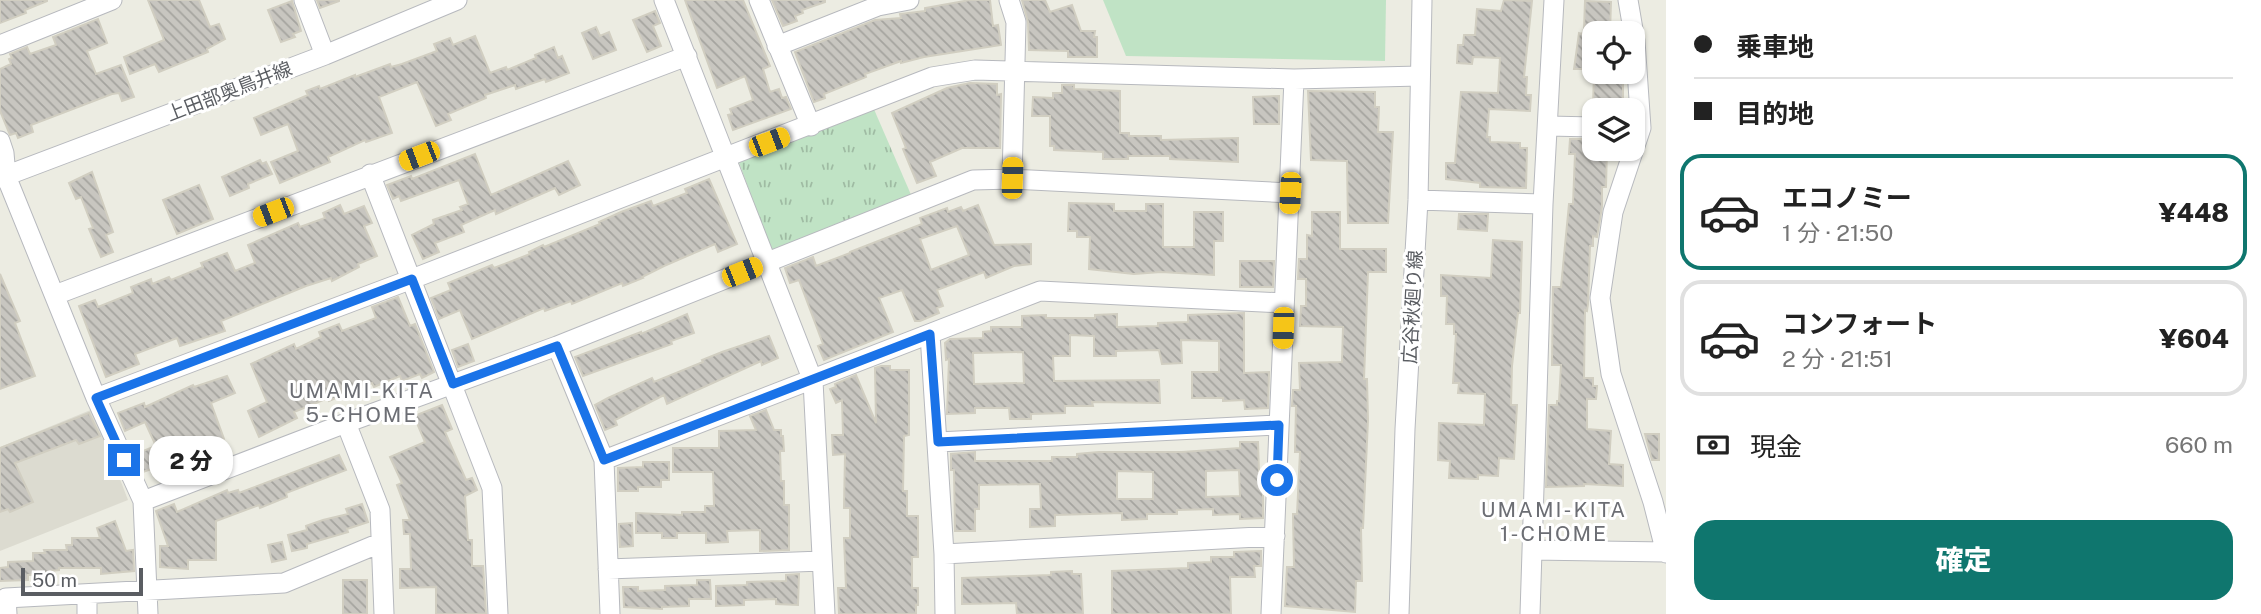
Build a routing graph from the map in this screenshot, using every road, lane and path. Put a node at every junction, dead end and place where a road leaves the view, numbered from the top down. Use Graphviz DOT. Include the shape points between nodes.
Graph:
graph roads {
  1 [pos="112,0"];
  2 [pos="304,0"];
  3 [pos="457,0"];
  4 [pos="664,0"];
  5 [pos="759,0"];
  6 [pos="909,0"];
  7 [pos="1009,0"];
  8 [pos="1422,0"];
  9 [pos="1554,0"];
  10 [pos="1628,0"];
  11 [pos="0,45"];
  12 [pos="777,46"];
  13 [pos="325,55"];
  14 [pos="687,56"];
  15 [pos="1016,70"];
  16 [pos="1420,76"];
  17 [pos="1294,79"];
  18 [pos="1636,98"];
  19 [pos="811,126"];
  20 [pos="1548,126"];
  21 [pos="1582,127"];
  22 [pos="0,141"];
  23 [pos="727,158"];
  24 [pos="1627,161"];
  25 [pos="370,174"];
  26 [pos="3,177"];
  27 [pos="1012,178"];
  28 [pos="1290,193"];
  29 [pos="1418,200"];
  30 [pos="1543,204"];
  31 [pos="765,263"];
  32 [pos="412,279"];
  33 [pos="55,295"];
  34 [pos="1284,303"];
  35 [pos="930,334"];
  36 [pos="557,346"];
  37 [pos="813,381"];
  38 [pos="453,384"];
  39 [pos="96,398"];
  40 [pos="346,423"];
  41 [pos="1279,425"];
  42 [pos="938,442"];
  43 [pos="604,460"];
  44 [pos="143,501"];
  45 [pos="1275,536"];
  46 [pos="380,543"];
  47 [pos="1532,550"];
  48 [pos="1666,552"];
  49 [pos="944,554"];
  50 [pos="822,561"];
  51 [pos="608,569"];
  52 [pos="147,590"];
  53 [pos="87,605"];
  54 [pos="7,614"];
  55 [pos="148,614"];
  56 [pos="384,614"];
  57 [pos="498,614"];
  58 [pos="610,614"];
  59 [pos="825,614"];
  60 [pos="945,614"];
  61 [pos="1271,614"];
  62 [pos="1399,614"];
  63 [pos="1530,614"];
  1 -- 11 [label="street"];
  2 -- 13 [label="street"];
  3 -- 13 [label="street, 上田部奥鳥井線"];
  4 -- 14 [label="street"];
  5 -- 12 [label="street"];
  6 -- 12 [label="street" via="878,6"];
  7 -- 15 [label="street" via="1016,22"];
  8 -- 16 [label="street, 広谷秋廻り線"];
  9 -- 20 [label="street"];
  10 -- 18 [label="street" via="1635,41"];
  12 -- 19 [label="street"];
  13 -- 26 [label="street, 上田部奥鳥井線"];
  14 -- 23 [label="street"];
  14 -- 25 [label="street"];
  15 -- 17 [label="street"];
  15 -- 19 [label="street" via="975,69 932,77"];
  15 -- 27 [label="street"];
  16 -- 17 [label="street"];
  16 -- 29 [label="street, 広谷秋廻り線"];
  17 -- 28 [label="street"];
  19 -- 23 [label="street"];
  20 -- 21 [label="street"];
  20 -- 30 [label="street"];
  22 -- 26 [label="street" via="5,153"];
  23 -- 31 [label="street"];
  23 -- 32 [label="street"];
  24 -- 48 [label="street" via="1613,212 1600,298 1611,374"];
  25 -- 32 [label="street"];
  25 -- 33 [label="street"];
  26 -- 33 [label="street"];
  27 -- 28 [label="street"];
  27 -- 31 [label="street" via="973,180"];
  28 -- 34 [label="street"];
  29 -- 30 [label="street"];
  29 -- 62 [label="street, 広谷秋廻り線"];
  30 -- 47 [label="street"];
  31 -- 36 [label="street"];
  31 -- 37 [label="street"];
  32 -- 38 [label="street"];
  32 -- 39 [label="street"];
  33 -- 39 [label="street"];
  34 -- 35 [label="street" via="1040,291"];
  34 -- 41 [label="street"];
  35 -- 37 [label="street"];
  35 -- 42 [label="street"];
  36 -- 38 [label="street"];
  36 -- 43 [label="street"];
  37 -- 43 [label="street"];
  37 -- 50 [label="street"];
  38 -- 40 [label="street"];
  38 -- 57 [label="street" via="492,488"];
  39 -- 44 [label="street"];
  40 -- 44 [label="street"];
  40 -- 46 [label="street" via="380,510"];
  41 -- 42 [label="street"];
  41 -- 45 [label="street"];
  42 -- 49 [label="street"];
  43 -- 51 [label="street"];
  44 -- 52 [label="street"];
  45 -- 49 [label="street"];
  45 -- 61 [label="street"];
  46 -- 52 [label="street" via="284,583"];
  46 -- 56 [label="street"];
  47 -- 48 [label="street"];
  47 -- 63 [label="street"];
  49 -- 60 [label="street"];
  50 -- 51 [label="street"];
  50 -- 59 [label="street"];
  51 -- 58 [label="street"];
  52 -- 53 [label="street"];
  52 -- 55 [label="street"];
  53 -- 54 [label="street" via="6,598"];
}
